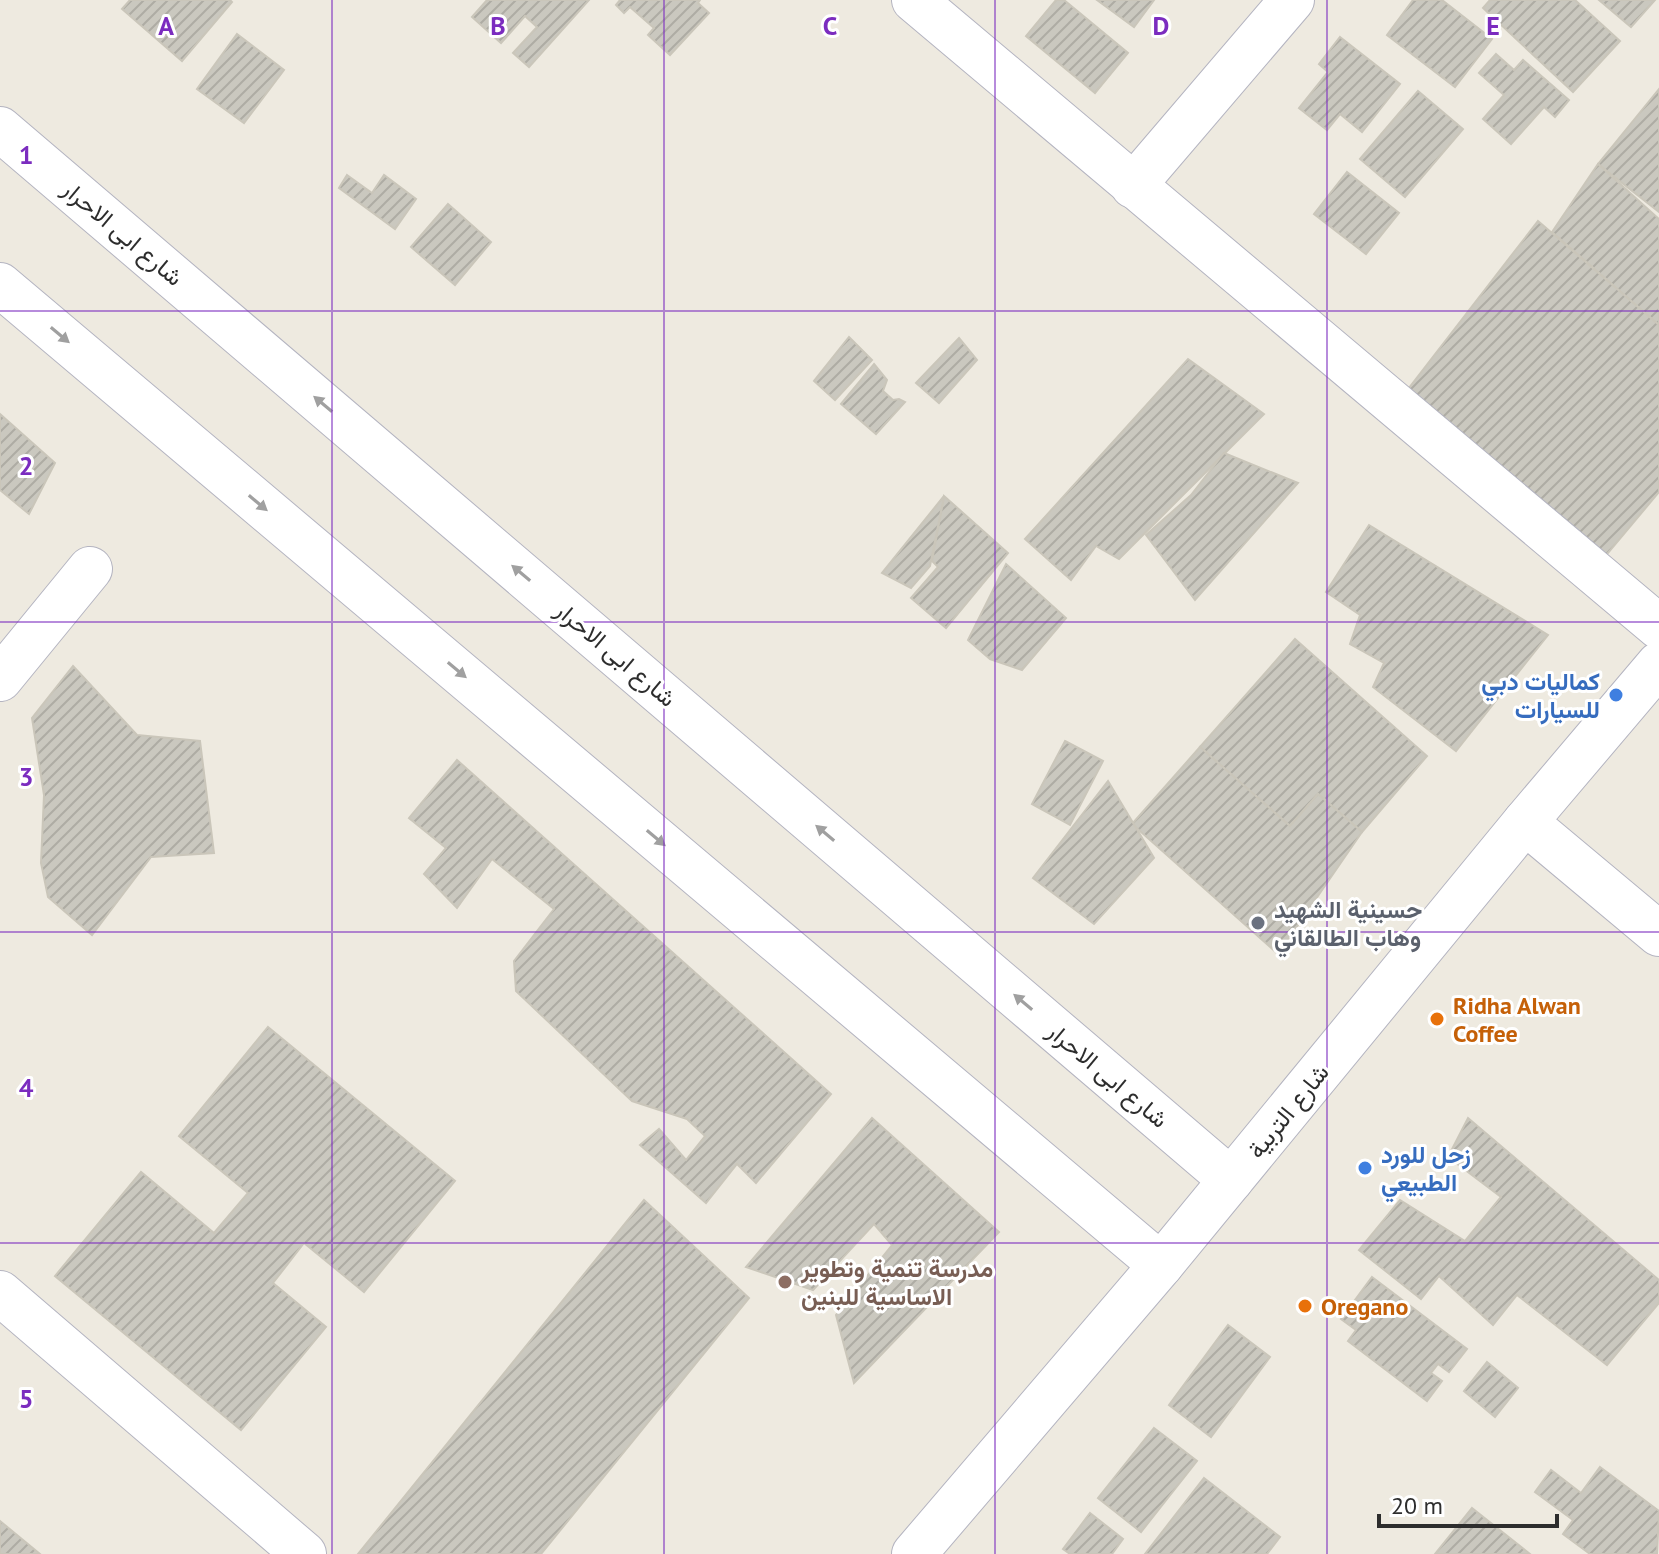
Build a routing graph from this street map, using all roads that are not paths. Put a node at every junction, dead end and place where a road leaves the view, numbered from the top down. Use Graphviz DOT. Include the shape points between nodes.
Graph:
graph roads {
  1 [pos="914,0"];
  2 [pos="1292,0"];
  3 [pos="0,129"];
  4 [pos="1133,186"];
  5 [pos="0,285"];
  6 [pos="90,569"];
  7 [pos="1659,627"];
  8 [pos="1659,664"];
  9 [pos="0,679"];
  10 [pos="1525,822"];
  11 [pos="1659,934"];
  12 [pos="1231,1180"];
  13 [pos="1161,1265"];
  14 [pos="0,1293"];
  15 [pos="304,1554"];
  16 [pos="914,1554"];
  1 -- 4 [label="street"];
  2 -- 4 [label="street"];
  12 -- 3 [label="street, شارع ابی الاحرار, one-way"];
  4 -- 7 [label="street"];
  5 -- 13 [label="street, one-way"];
  6 -- 9 [label="street"];
  8 -- 10 [label="street, شارع التربية"];
  10 -- 11 [label="street"];
  10 -- 12 [label="street, شارع التربية"];
  12 -- 13 [label="street, شارع التربية"];
  13 -- 16 [label="street, شارع التربية"];
  14 -- 15 [label="street"];
}
